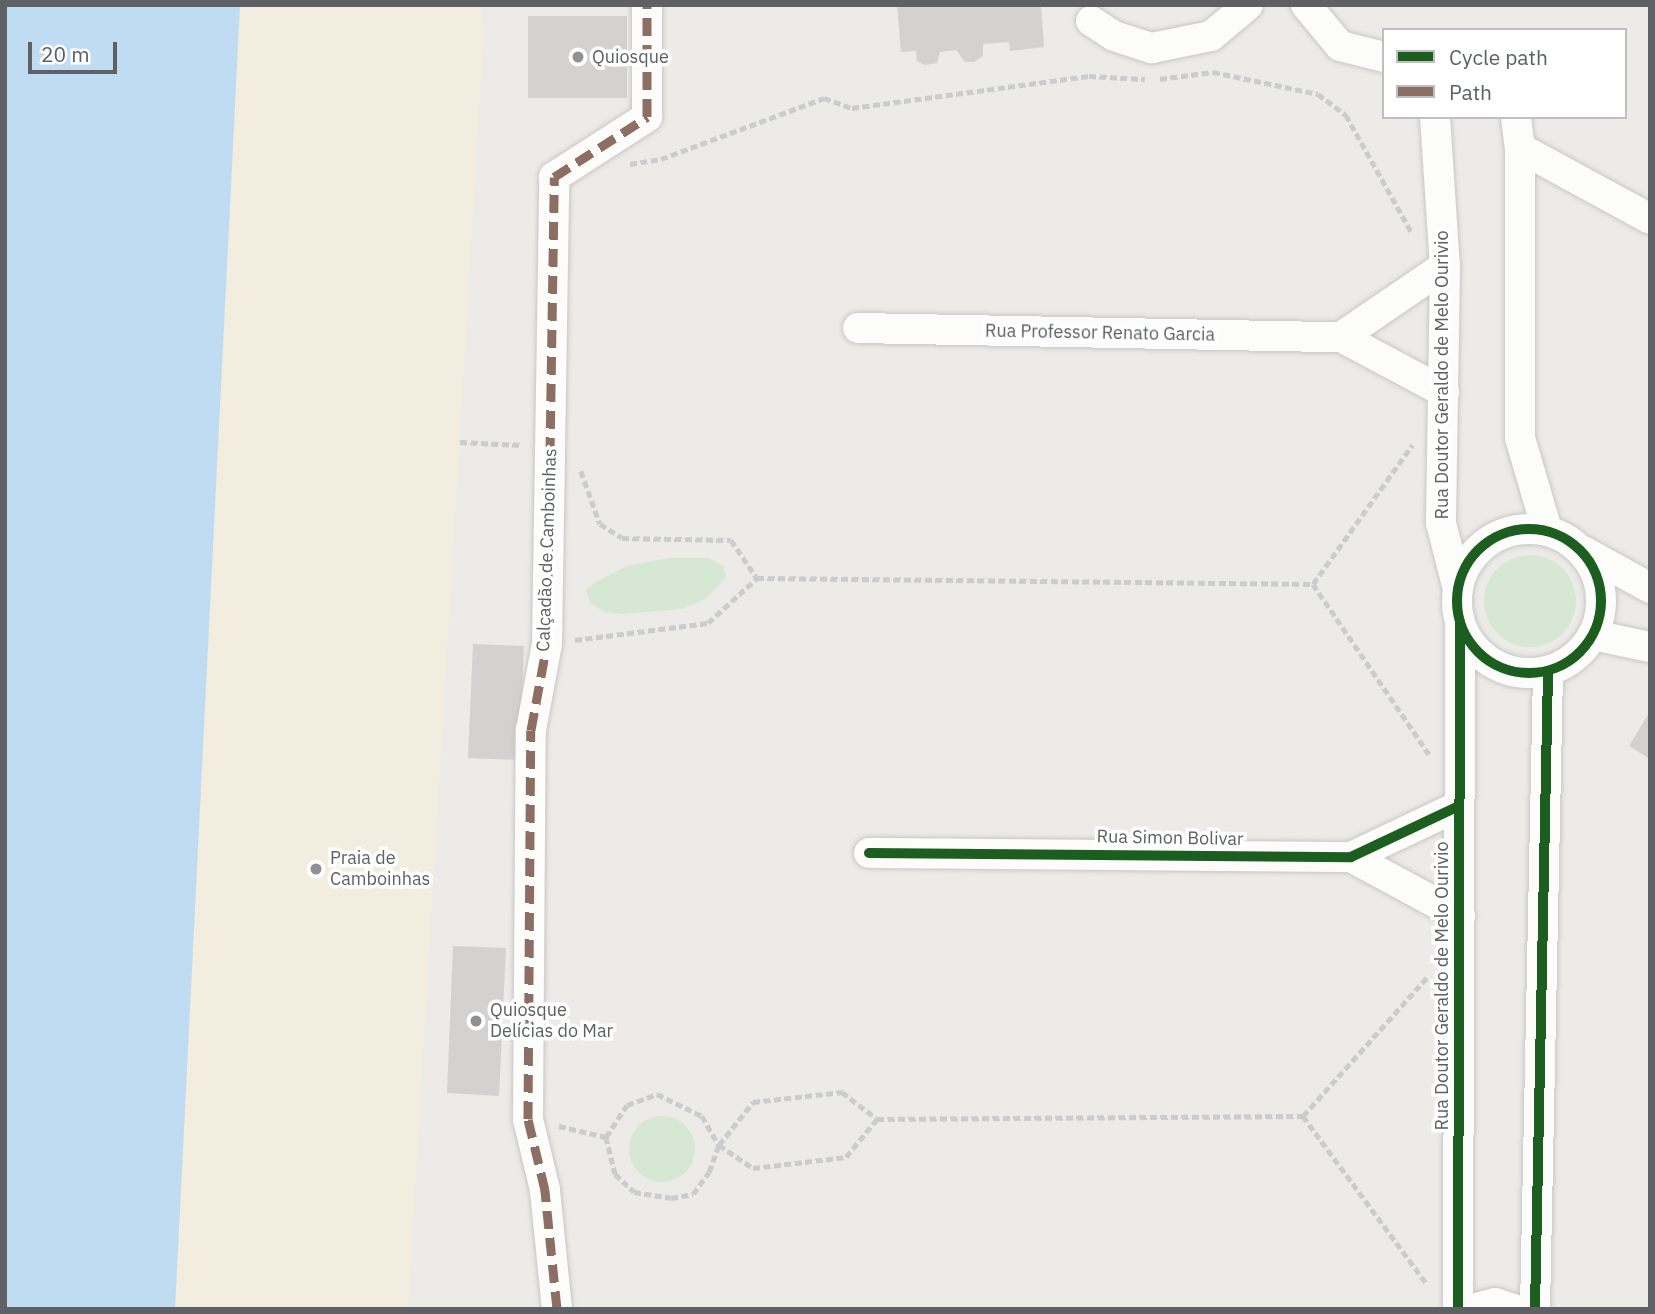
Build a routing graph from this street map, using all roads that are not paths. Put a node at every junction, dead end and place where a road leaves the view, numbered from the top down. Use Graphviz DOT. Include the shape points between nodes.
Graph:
graph roads {
  1 [pos="647,5"];
  2 [pos="1248,5"];
  3 [pos="1306,5"];
  4 [pos="1091,21"];
  5 [pos="1382,56"];
  6 [pos="1435,119"];
  7 [pos="1516,119"];
  8 [pos="1520,148"];
  9 [pos="1650,219"];
  10 [pos="1440,270"];
  11 [pos="858,328"];
  12 [pos="1342,337"];
  13 [pos="1444,391"];
  14 [pos="1547,530"];
  15 [pos="1581,550"];
  16 [pos="1458,589"];
  17 [pos="1650,589"];
  18 [pos="1460,622"];
  19 [pos="1593,635"];
  20 [pos="1650,647"];
  21 [pos="1548,671"];
  22 [pos="1460,803"];
  23 [pos="869,853"];
  24 [pos="1351,857"];
  25 [pos="1460,928"];
  26 [pos="557,1309"];
  27 [pos="1458,1309"];
  28 [pos="1473,1309"];
  29 [pos="1513,1309"];
  30 [pos="1535,1309"];
  1 -- 26 [label="street, Calçadão de Camboinhas" via="647,117 554,177 547,644 531,730 528,1119 545,1190"];
  2 -- 4 [label="street" via="1211,36 1152,48 1114,36"];
  3 -- 5 [label="street" via="1340,46"];
  6 -- 10 [label="street, Rua Doutor Geraldo de Melo Ourivio"];
  7 -- 8 [label="street"];
  8 -- 9 [label="street"];
  8 -- 14 [label="street" via="1520,438"];
  10 -- 12 [label="street"];
  10 -- 13 [label="street, Rua Doutor Geraldo de Melo Ourivio"];
  11 -- 12 [label="street, Rua Professor Renato Garcia"];
  12 -- 13 [label="street, Rua Professor Renato Garcia"];
  13 -- 16 [label="street, Rua Doutor Geraldo de Melo Ourivio" via="1441,523"];
  14 -- 15 [label="street"];
  14 -- 16 [label="street" via="1526,528 1486,542 1471,557"];
  15 -- 17 [label="street"];
  15 -- 19 [label="street" via="1601,591"];
  16 -- 18 [label="street"];
  18 -- 21 [label="street" via="1470,642 1504,669"];
  18 -- 22 [label="street, Rua Doutor Geraldo de Melo Ourivio"];
  19 -- 20 [label="street"];
  19 -- 21 [label="street" via="1566,663"];
  21 -- 30 [label="street"];
  22 -- 24 [label="street, Rua Simon Bolivar"];
  22 -- 25 [label="street, Rua Doutor Geraldo de Melo Ourivio"];
  23 -- 24 [label="street, Rua Simon Bolivar"];
  24 -- 25 [label="street, Rua Simon Bolivar"];
  25 -- 27 [label="street, Rua Doutor Geraldo de Melo Ourivio"];
  28 -- 29 [label="street" via="1495,1303"];
}
